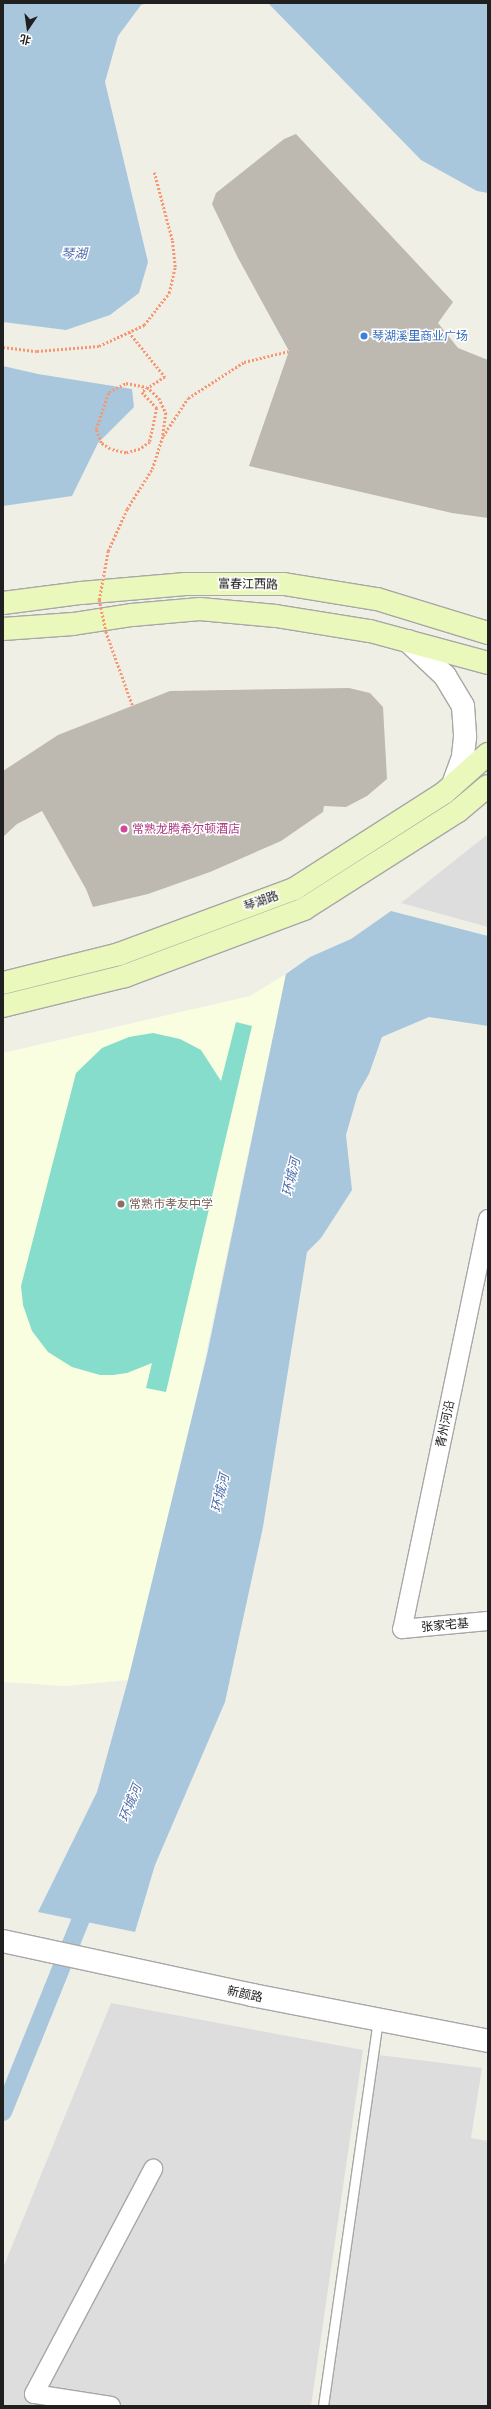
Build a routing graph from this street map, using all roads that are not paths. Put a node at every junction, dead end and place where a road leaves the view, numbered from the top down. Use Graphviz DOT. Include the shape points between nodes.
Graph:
graph roads {
  1 [pos="3,603"];
  2 [pos="3,629"];
  3 [pos="488,633"];
  4 [pos="408,641"];
  5 [pos="488,663"];
  6 [pos="488,754"];
  7 [pos="453,785"];
  8 [pos="488,786"];
  9 [pos="3,983"];
  10 [pos="3,1006"];
  11 [pos="488,1219"];
  12 [pos="488,1621"];
  13 [pos="402,1629"];
  14 [pos="3,1941"];
  15 [pos="378,2020"];
  16 [pos="488,2041"];
  17 [pos="153,2169"];
  18 [pos="111,2406"];
  19 [pos="323,2406"];
  1 -- 3 [label="main road, 富春江西路" via="186,584 284,584 377,599"];
  2 -- 4 [label="main road" via="74,624 132,615 200,609 276,616 370,631"];
  4 -- 5 [label="main road"];
  4 -- 7 [label="street" via="444,676 463,706 463,757"];
  6 -- 7 [label="main road, 琴湖路"];
  7 -- 9 [label="main road, 琴湖路" via="294,889 119,954"];
  8 -- 10 [label="main road, 琴湖路" via="458,811 304,909 125,976"];
  11 -- 13 [label="street, 青州河沿"];
  12 -- 13 [label="street, 张家宅基"];
  14 -- 15 [label="street, 新颜路"];
  15 -- 16 [label="street, 新颜路"];
  15 -- 19 [label="lane"];
  17 -- 18 [label="street" via="34,2394"];
}
